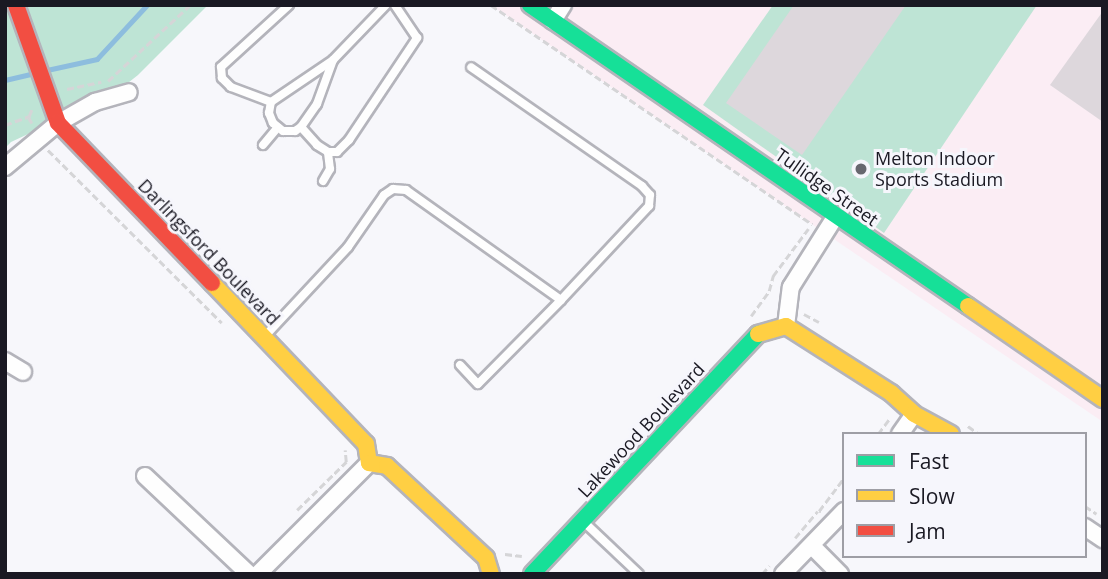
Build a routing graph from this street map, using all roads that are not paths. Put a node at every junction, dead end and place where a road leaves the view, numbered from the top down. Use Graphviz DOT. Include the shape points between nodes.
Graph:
graph roads {
  1 [pos="289,5"];
  2 [pos="386,5"];
  3 [pos="395,5"];
  4 [pos="530,5"];
  5 [pos="563,5"];
  6 [pos="18,10"];
  7 [pos="553,21"];
  8 [pos="332,60"];
  9 [pos="471,67"];
  10 [pos="129,92"];
  11 [pos="271,102"];
  12 [pos="58,123"];
  13 [pos="278,127"];
  14 [pos="301,127"];
  15 [pos="263,145"];
  16 [pos="328,152"];
  17 [pos="5,167"];
  18 [pos="324,181"];
  19 [pos="835,217"];
  20 [pos="561,300"];
  21 [pos="786,326"];
  22 [pos="264,337"];
  23 [pos="5,361"];
  24 [pos="460,365"];
  25 [pos="23,372"];
  26 [pos="1103,399"];
  27 [pos="914,414"];
  28 [pos="901,432"];
  29 [pos="947,432"];
  30 [pos="368,455"];
  31 [pos="145,476"];
  32 [pos="842,513"];
  33 [pos="583,521"];
  34 [pos="1087,528"];
  35 [pos="1103,539"];
  36 [pos="812,546"];
  37 [pos="249,574"];
  38 [pos="258,574"];
  39 [pos="491,574"];
  40 [pos="532,574"];
  41 [pos="639,574"];
  42 [pos="783,574"];
  43 [pos="840,574"];
  1 -- 11 [label="lane" via="221,67 222,78 231,87"];
  2 -- 8 [label="lane"];
  3 -- 16 [label="lane" via="415,31 414,46 349,140 337,152"];
  4 -- 7 [label="street, Tullidge Street"];
  5 -- 7 [label="street"];
  6 -- 12 [label="street"];
  7 -- 19 [label="street, Tullidge Street"];
  8 -- 11 [label="lane"];
  8 -- 14 [label="lane" via="317,104"];
  9 -- 20 [label="lane" via="650,195 649,206"];
  10 -- 12 [label="street" via="95,102"];
  11 -- 13 [label="lane" via="269,113"];
  12 -- 17 [label="street"];
  12 -- 22 [label="street, Darlingsford Boulevard"];
  13 -- 14 [label="lane" via="295,131"];
  13 -- 15 [label="lane"];
  14 -- 16 [label="lane"];
  16 -- 18 [label="lane" via="330,169"];
  19 -- 21 [label="street" via="791,287"];
  19 -- 26 [label="street, Tullidge Street"];
  20 -- 22 [label="lane" via="406,190 393,189 383,195 348,247"];
  20 -- 24 [label="lane" via="478,384"];
  21 -- 27 [label="street" via="891,393"];
  21 -- 33 [label="street, Lakewood Boulevard" via="758,334"];
  22 -- 30 [label="street, Darlingsford Boulevard"];
  23 -- 25 [label="street"];
  27 -- 28 [label="street"];
  27 -- 29 [label="street"];
  30 -- 38 [label="street"];
  30 -- 39 [label="street, Darlingsford Boulevard" via="387,466 486,558"];
  31 -- 37 [label="street"];
  32 -- 36 [label="street"];
  33 -- 40 [label="street, Lakewood Boulevard"];
  33 -- 41 [label="lane"];
  34 -- 35 [label="street"];
  36 -- 42 [label="street"];
  36 -- 43 [label="street"];
}
